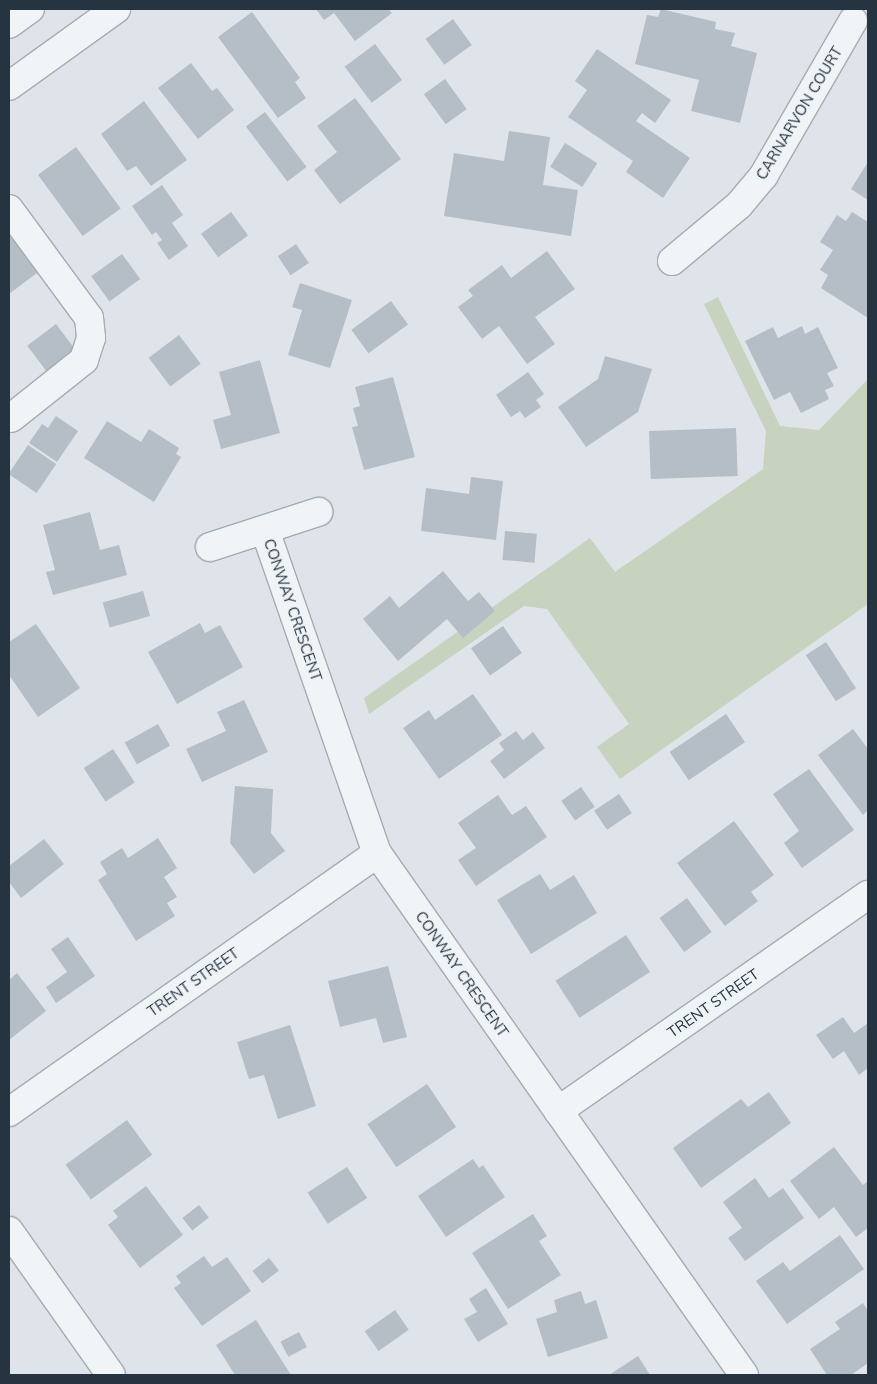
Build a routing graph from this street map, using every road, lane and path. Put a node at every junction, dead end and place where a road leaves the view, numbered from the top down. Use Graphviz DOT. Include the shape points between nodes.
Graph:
graph roads {
  1 [pos="30,9"];
  2 [pos="116,9"];
  3 [pos="852,20"];
  4 [pos="9,24"];
  5 [pos="9,86"];
  6 [pos="9,209"];
  7 [pos="672,260"];
  8 [pos="11,418"];
  9 [pos="318,512"];
  10 [pos="265,530"];
  11 [pos="210,547"];
  12 [pos="377,853"];
  13 [pos="868,895"];
  14 [pos="558,1111"];
  15 [pos="9,1112"];
  16 [pos="9,1231"];
  17 [pos="111,1375"];
  18 [pos="744,1375"];
  1 -- 4 [label="street"];
  2 -- 5 [label="street"];
  3 -- 7 [label="street, CARNARVON COURT" via="764,175 716,226"];
  6 -- 8 [label="street" via="89,318 91,338 84,360"];
  9 -- 10 [label="street, CONWAY CRESCENT"];
  10 -- 11 [label="street, CONWAY CRESCENT"];
  10 -- 12 [label="street, CONWAY CRESCENT"];
  12 -- 14 [label="street, CONWAY CRESCENT"];
  12 -- 15 [label="street, TRENT STREET"];
  13 -- 14 [label="street, TRENT STREET"];
  14 -- 18 [label="street, CONWAY CRESCENT"];
  16 -- 17 [label="street"];
}
